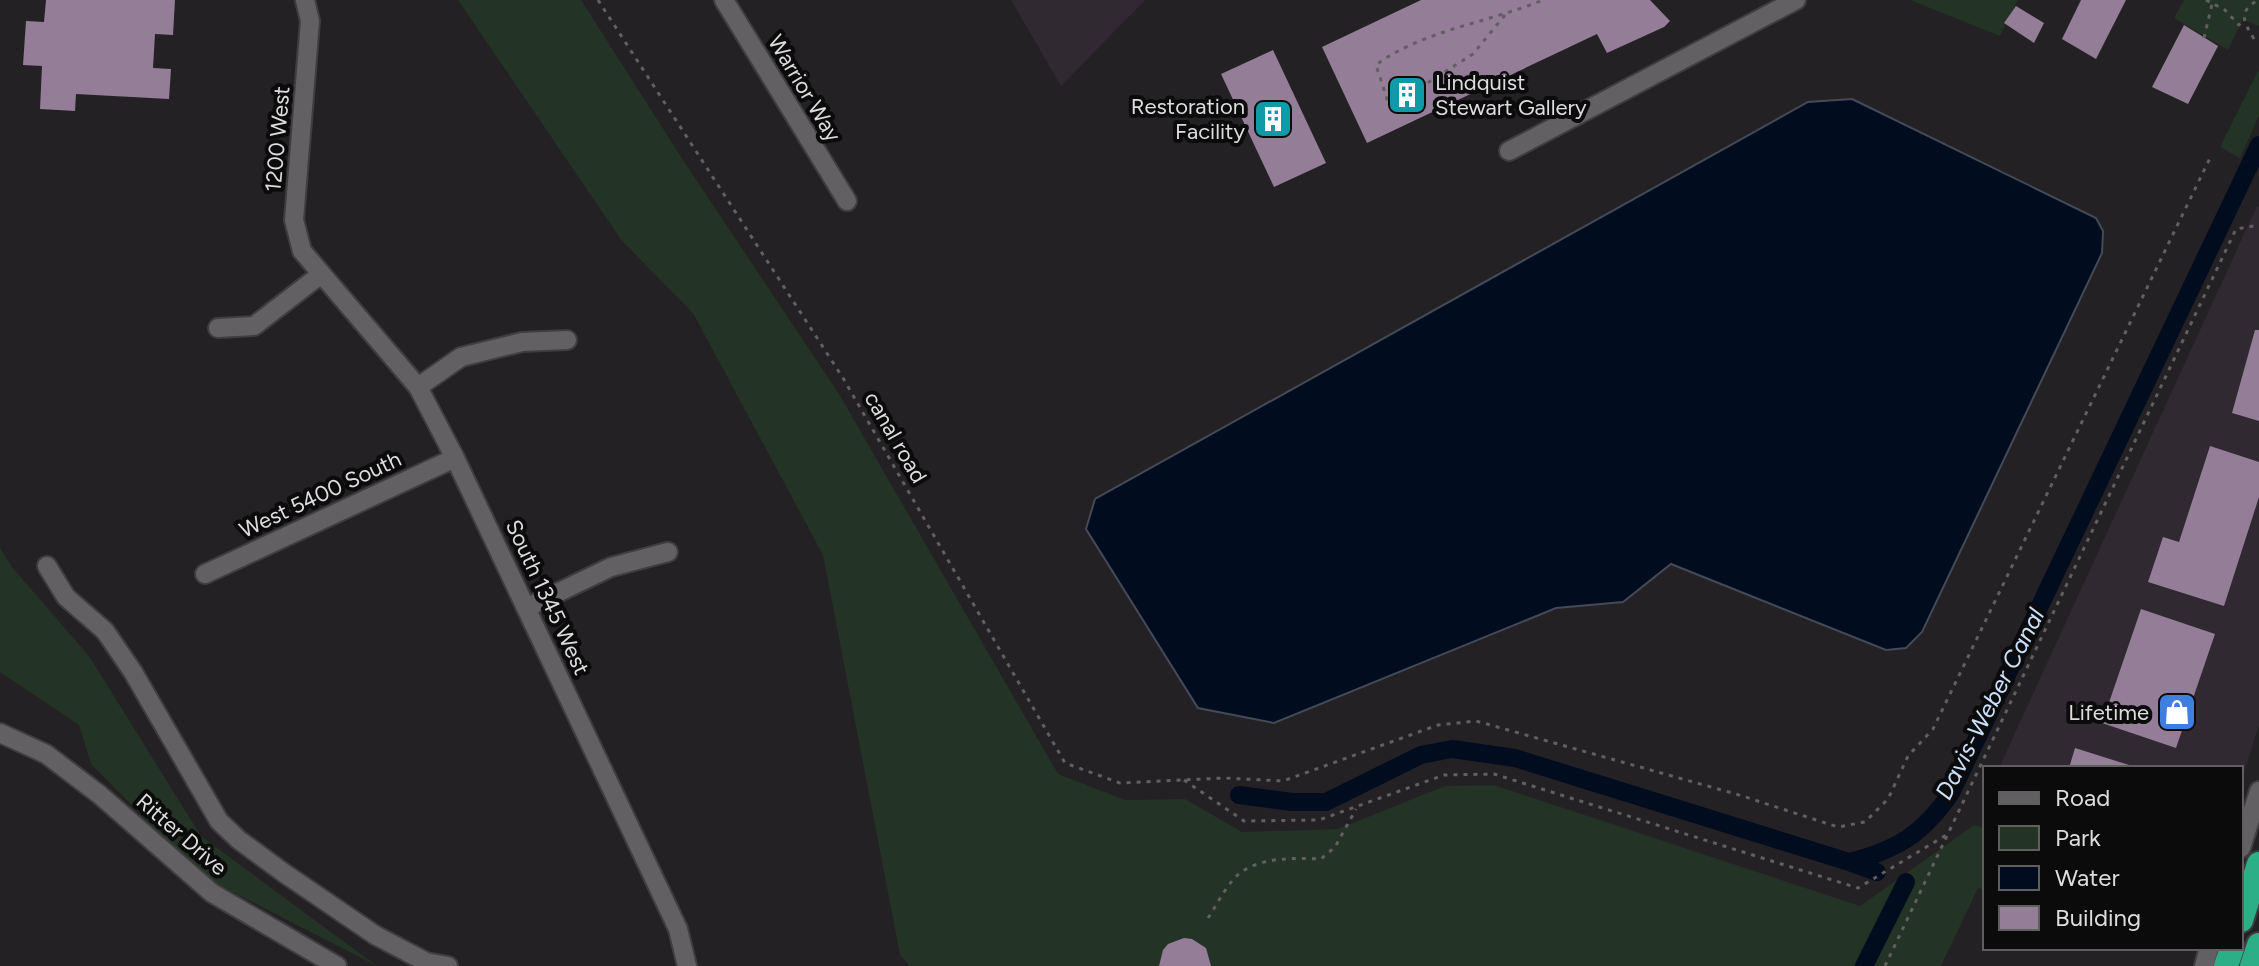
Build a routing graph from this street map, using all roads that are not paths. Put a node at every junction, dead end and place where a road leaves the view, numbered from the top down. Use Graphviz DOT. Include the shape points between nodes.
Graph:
graph roads {
  1 [pos="305,0"];
  2 [pos="724,0"];
  3 [pos="1796,0"];
  4 [pos="1509,151"];
  5 [pos="847,201"];
  6 [pos="320,275"];
  7 [pos="218,328"];
  8 [pos="567,340"];
  9 [pos="418,387"];
  10 [pos="455,458"];
  11 [pos="668,552"];
  12 [pos="47,566"];
  13 [pos="205,574"];
  14 [pos="526,608"];
  15 [pos="0,733"];
  16 [pos="2259,791"];
  17 [pos="2243,842"];
  18 [pos="2259,864"];
  19 [pos="2243,914"];
  20 [pos="2259,945"];
  21 [pos="337,966"];
  22 [pos="448,966"];
  23 [pos="687,966"];
  24 [pos="2252,966"];
  1 -- 6 [label="street, 1200 West" via="310,21 294,220 302,251"];
  2 -- 5 [label="street, Warrior Way"];
  3 -- 4 [label="street"];
  6 -- 7 [label="street" via="254,326"];
  6 -- 9 [label="street, South 1345 West"];
  8 -- 9 [label="street" via="522,342 461,357"];
  9 -- 10 [label="street, South 1345 West"];
  10 -- 13 [label="street, West 5400 South"];
  10 -- 14 [label="street, South 1345 West"];
  11 -- 14 [label="street" via="611,567"];
  12 -- 22 [label="street" via="66,597 105,631 133,672 219,821 375,935 426,962"];
  14 -- 23 [label="street, South 1345 West" via="678,929"];
  15 -- 21 [label="street, Ritter Drive" via="46,754 212,893"];
  16 -- 17 [label="street"];
  18 -- 19 [label="highway"];
  20 -- 24 [label="highway"];
}
